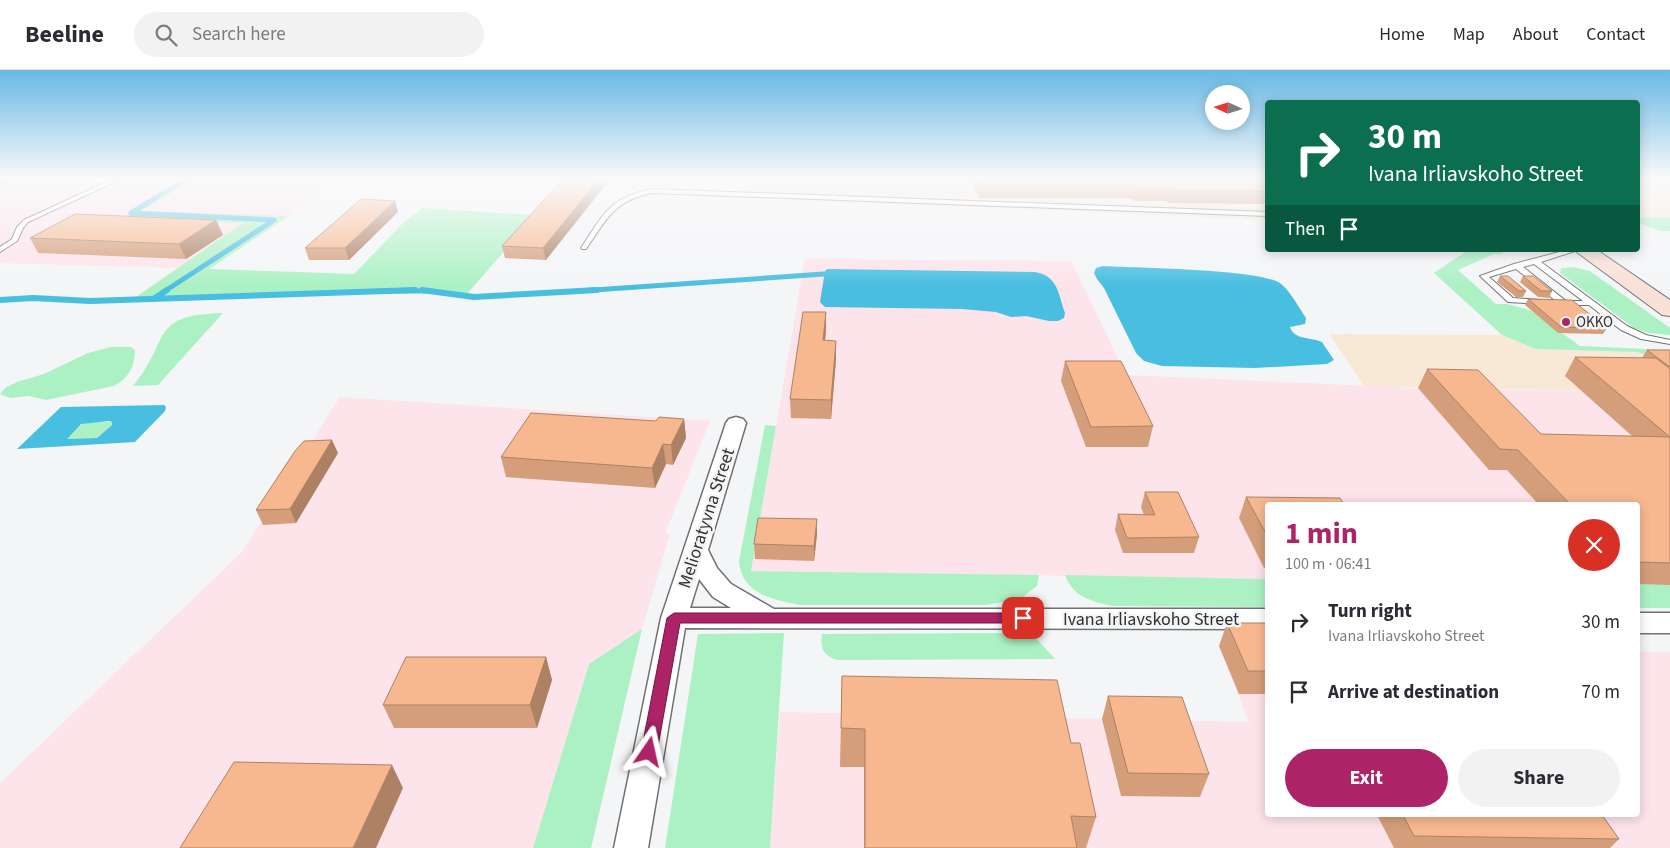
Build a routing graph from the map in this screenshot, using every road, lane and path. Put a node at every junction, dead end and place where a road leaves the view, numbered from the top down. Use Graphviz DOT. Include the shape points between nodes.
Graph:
graph roads {
  1 [pos="41,214"];
  2 [pos="608,214"];
  3 [pos="584,248"];
  4 [pos="0,250"];
  5 [pos="1568,252"];
  6 [pos="1587,252"];
  7 [pos="1535,261"];
  8 [pos="1517,266"];
  9 [pos="1499,272"];
  10 [pos="1507,278"];
  11 [pos="1522,290"];
  12 [pos="1536,302"];
  13 [pos="1564,303"];
  14 [pos="1591,303"];
  15 [pos="1670,310"];
  16 [pos="1670,342"];
  17 [pos="736,423"];
  18 [pos="696,550"];
  19 [pos="774,617"];
  20 [pos="674,618"];
  21 [pos="1265,619"];
  22 [pos="1640,623"];
  23 [pos="1670,623"];
  24 [pos="631,848"];
  1 -- 4 [label="lane" via="26,221 15,240"];
  2 -- 3 [label="lane"];
  5 -- 7 [label="lane"];
  6 -- 15 [label="main road"];
  7 -- 8 [label="lane"];
  7 -- 14 [label="lane"];
  8 -- 9 [label="lane"];
  8 -- 13 [label="lane"];
  9 -- 10 [label="lane"];
  9 -- 12 [label="lane" via="1484,277 1511,300"];
  11 -- 12 [label="lane"];
  12 -- 13 [label="lane"];
  13 -- 14 [label="lane"];
  14 -- 16 [label="lane" via="1631,332"];
  17 -- 18 [label="street, Melioratyvna Street"];
  18 -- 19 [label="street" via="706,574 720,590 740,603"];
  18 -- 20 [label="street, Melioratyvna Street"];
  19 -- 20 [label="street, Ivana Irliavskoho Street"];
  19 -- 21 [label="street, Ivana Irliavskoho Street"];
  20 -- 24 [label="street, Melioratyvna Street"];
  22 -- 23 [label="street"];
}
